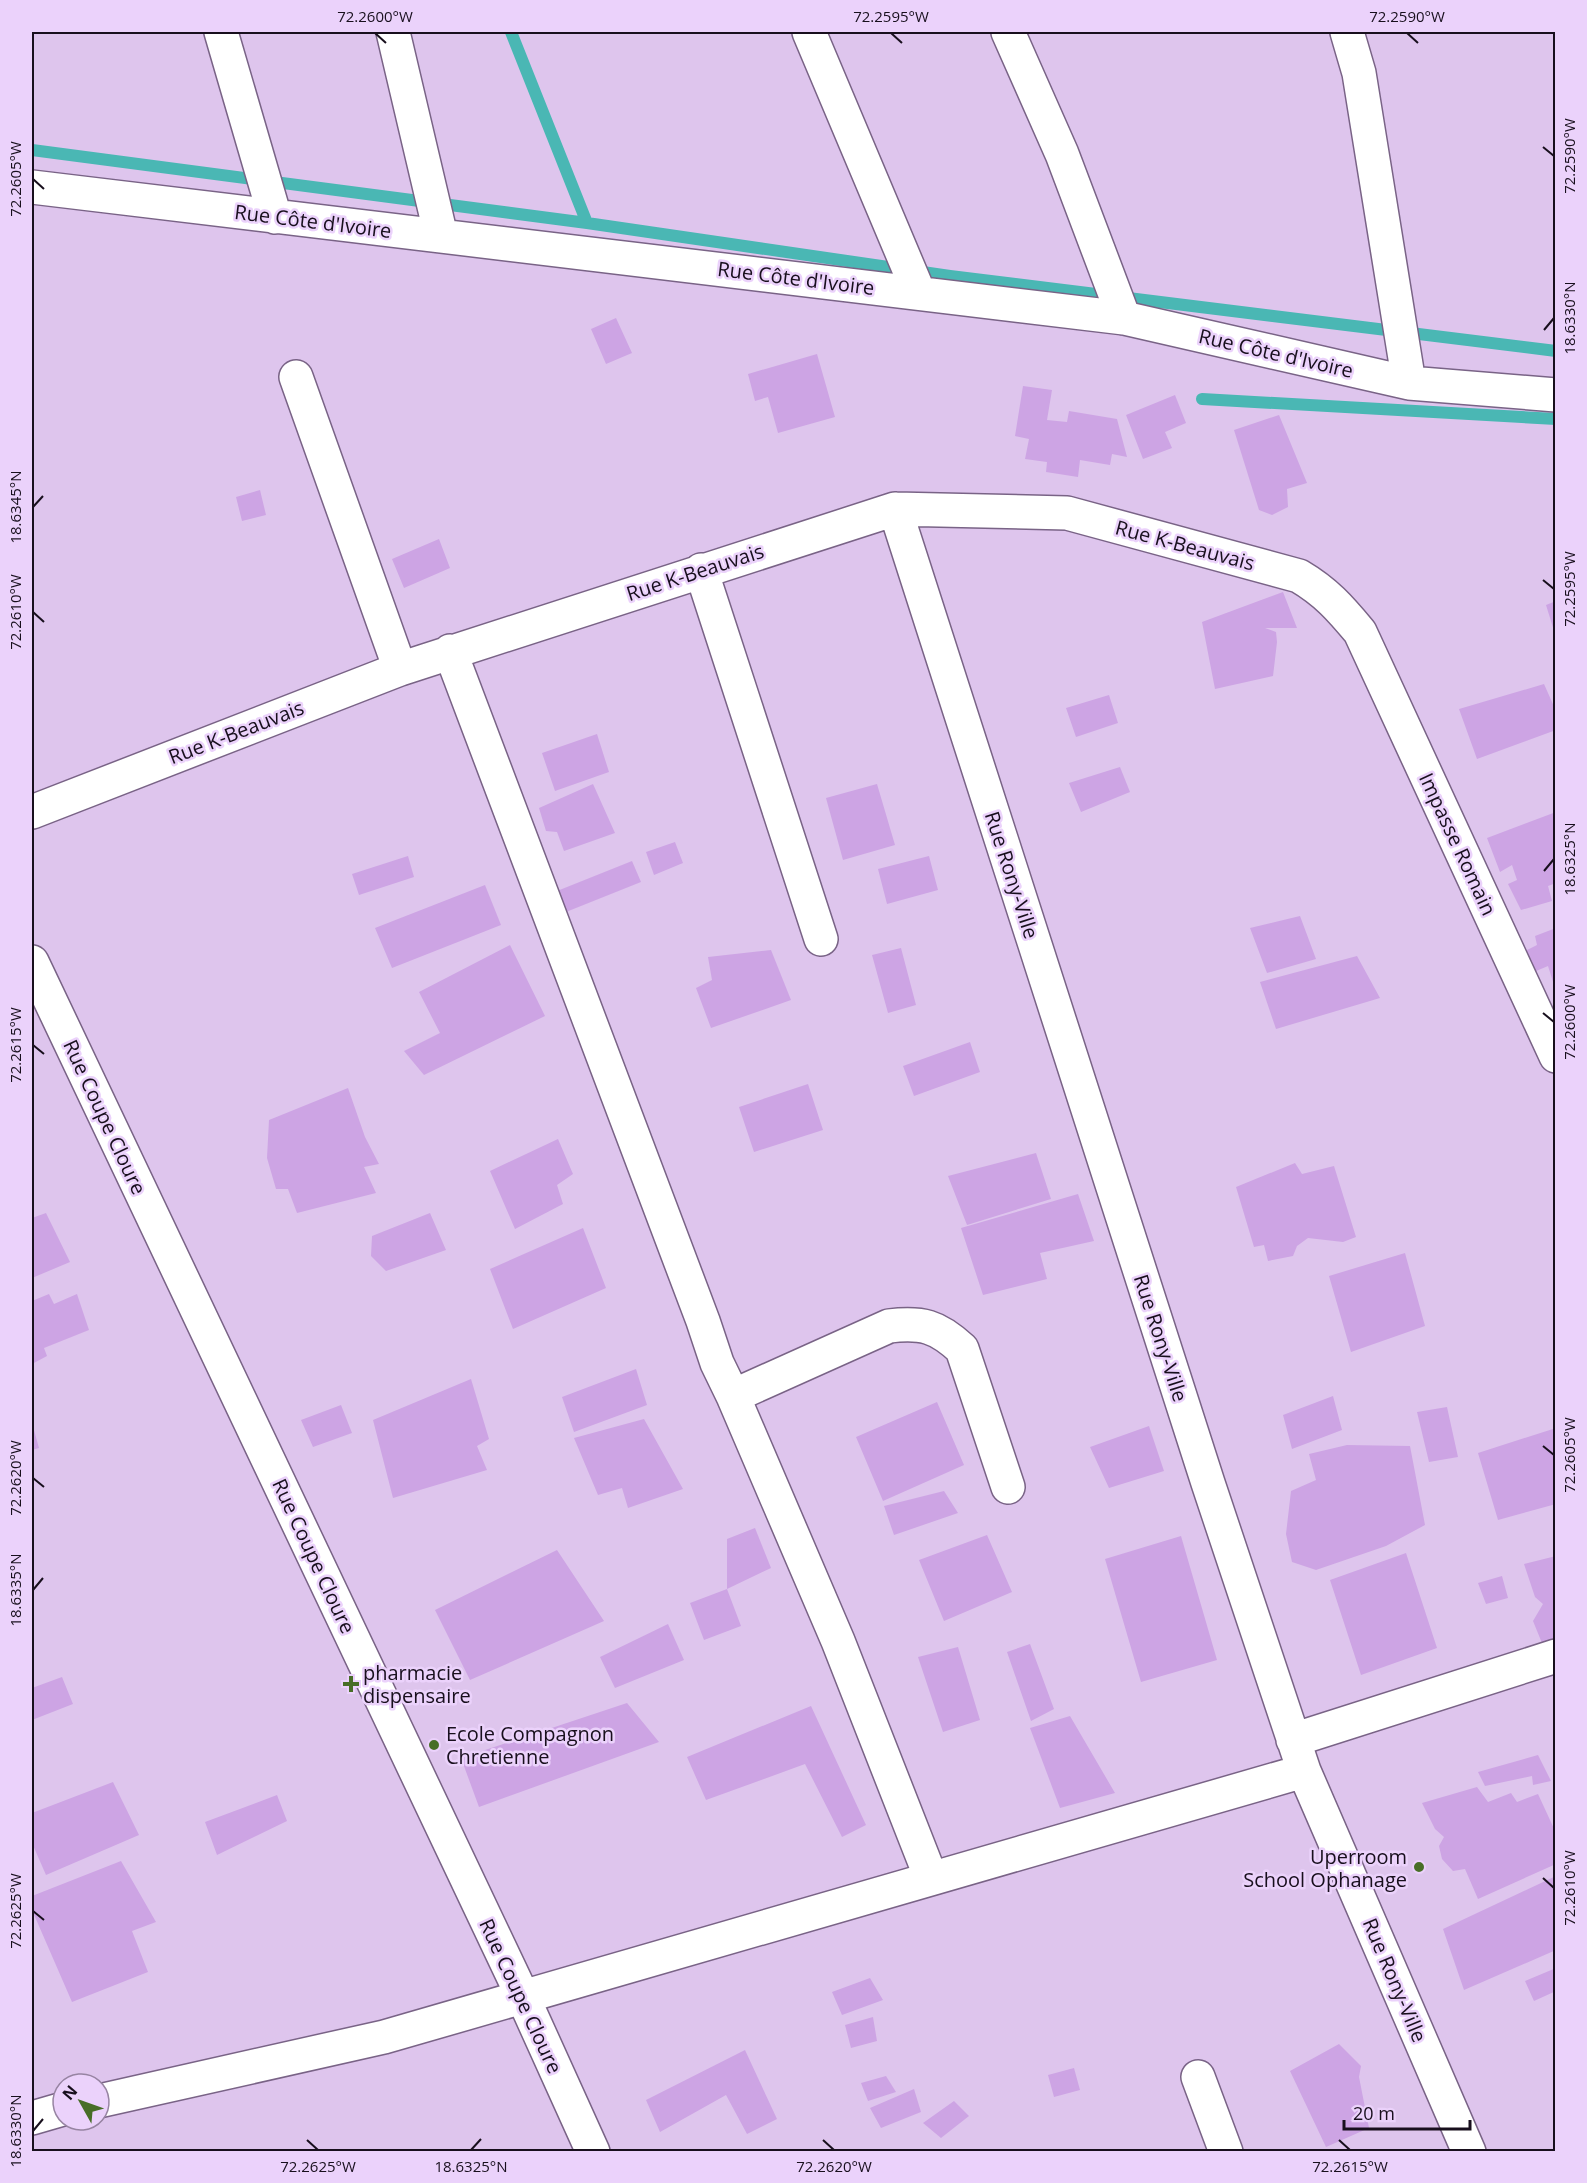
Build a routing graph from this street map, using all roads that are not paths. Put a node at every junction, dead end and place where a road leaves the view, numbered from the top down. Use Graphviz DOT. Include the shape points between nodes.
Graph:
graph roads {
  1 [pos="221,32"];
  2 [pos="393,32"];
  3 [pos="809,32"];
  4 [pos="1008,32"];
  5 [pos="1347,32"];
  6 [pos="32,187"];
  7 [pos="275,217"];
  8 [pos="441,236"];
  9 [pos="919,293"];
  10 [pos="1124,318"];
  11 [pos="296,377"];
  12 [pos="1408,383"];
  13 [pos="1556,396"];
  14 [pos="895,509"];
  15 [pos="701,570"];
  16 [pos="1360,632"];
  17 [pos="450,651"];
  18 [pos="400,669"];
  19 [pos="32,812"];
  20 [pos="821,939"];
  21 [pos="32,962"];
  22 [pos="1556,1056"];
  23 [pos="733,1396"];
  24 [pos="1008,1487"];
  25 [pos="1556,1656"];
  26 [pos="1293,1740"];
  27 [pos="1304,1771"];
  28 [pos="931,1878"];
  29 [pos="522,1995"];
  30 [pos="1198,2077"];
  31 [pos="111,2098"];
  32 [pos="51,2112"];
  33 [pos="32,2118"];
  34 [pos="593,2151"];
  35 [pos="1226,2151"];
  36 [pos="1469,2151"];
  1 -- 7 [label="street"];
  2 -- 8 [label="street"];
  3 -- 9 [label="street"];
  4 -- 10 [label="street" via="1062,154"];
  5 -- 12 [label="street" via="1359,73"];
  6 -- 7 [label="street, Rue Côte d'Ivoire"];
  7 -- 8 [label="street, Rue Côte d'Ivoire"];
  8 -- 9 [label="street, Rue Côte d'Ivoire"];
  9 -- 10 [label="street, Rue Côte d'Ivoire"];
  10 -- 12 [label="street, Rue Côte d'Ivoire"];
  11 -- 18 [label="street"];
  12 -- 13 [label="street, Rue Côte d'Ivoire"];
  14 -- 15 [label="street, Rue K-Beauvais"];
  14 -- 16 [label="street, Rue K-Beauvais" via="1067,513 1299,576 1337,604"];
  14 -- 26 [label="street, Rue Rony-Ville"];
  15 -- 17 [label="street, Rue K-Beauvais"];
  15 -- 20 [label="street"];
  16 -- 22 [label="street, Impasse Romain"];
  17 -- 18 [label="street, Rue K-Beauvais"];
  17 -- 23 [label="street" via="717,1363"];
  18 -- 19 [label="street, Rue K-Beauvais"];
  21 -- 29 [label="street, Rue Coupe Cloure"];
  23 -- 24 [label="street" via="889,1326 911,1323 933,1327 962,1349"];
  23 -- 28 [label="street" via="838,1641"];
  25 -- 26 [label="street"];
  26 -- 27 [label="street, Rue Rony-Ville"];
  27 -- 28 [label="street"];
  27 -- 36 [label="street, Rue Rony-Ville"];
  28 -- 29 [label="street"];
  29 -- 31 [label="street" via="384,2037"];
  29 -- 34 [label="street, Rue Coupe Cloure"];
  30 -- 35 [label="street"];
  32 -- 33 [label="street"];
}
